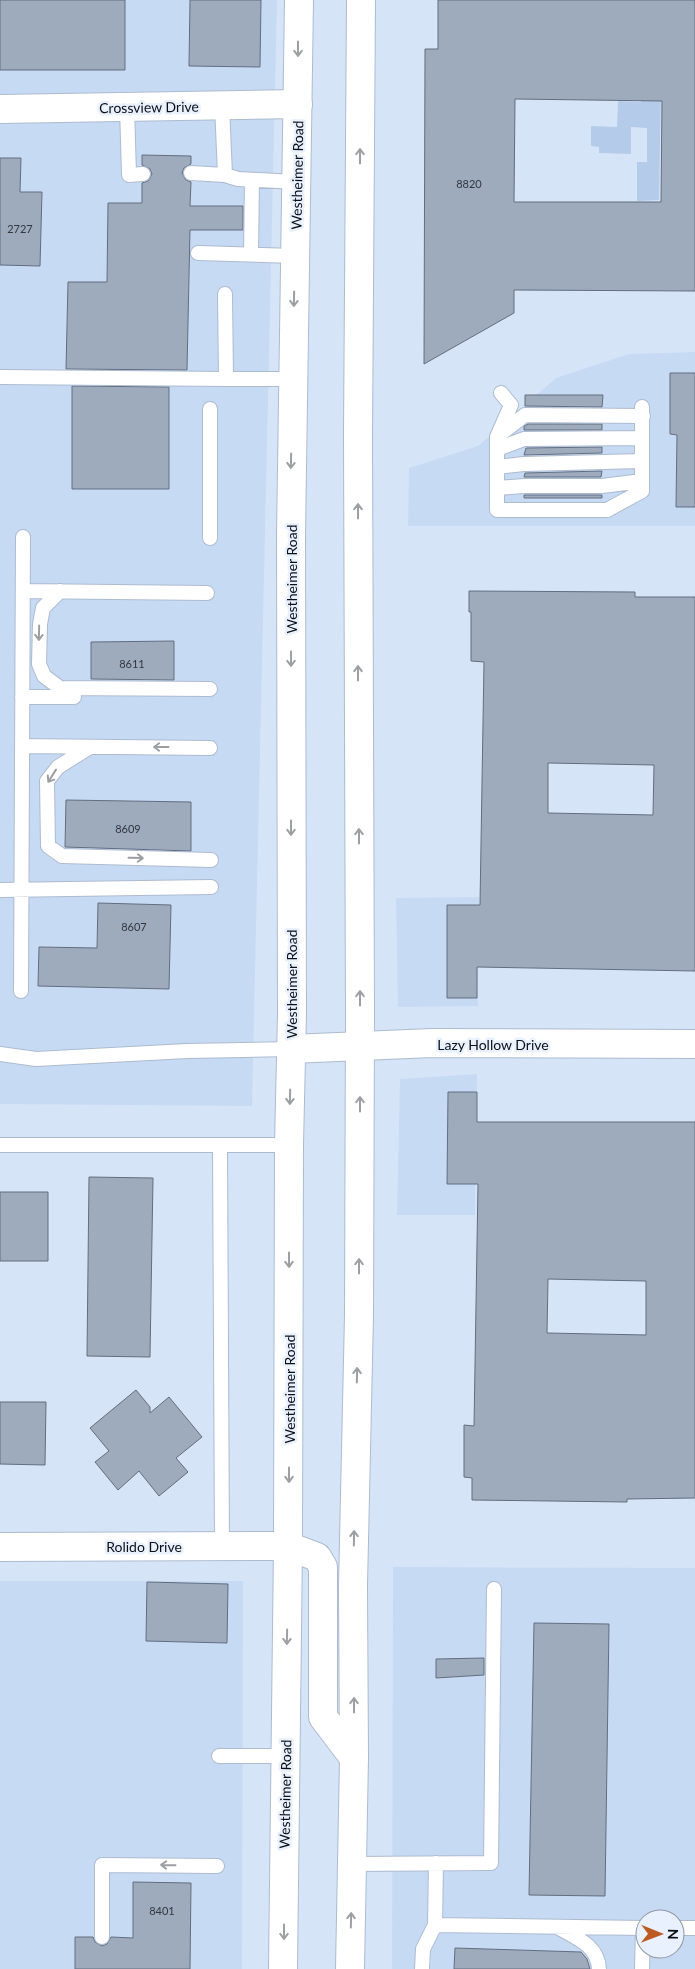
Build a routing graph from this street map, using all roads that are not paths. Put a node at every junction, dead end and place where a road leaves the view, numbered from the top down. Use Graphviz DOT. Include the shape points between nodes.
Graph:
graph roads {
  1 [pos="299,0"];
  2 [pos="361,0"];
  3 [pos="298,104"];
  4 [pos="222,106"];
  5 [pos="127,107"];
  6 [pos="0,109"];
  7 [pos="191,173"];
  8 [pos="142,174"];
  9 [pos="225,175"];
  10 [pos="252,180"];
  11 [pos="296,182"];
  12 [pos="198,253"];
  13 [pos="251,254"];
  14 [pos="295,256"];
  15 [pos="225,294"];
  16 [pos="0,377"];
  17 [pos="226,379"];
  18 [pos="292,379"];
  19 [pos="500,393"];
  20 [pos="210,408"];
  21 [pos="642,438"];
  22 [pos="497,443"];
  23 [pos="642,461"];
  24 [pos="497,467"];
  25 [pos="642,481"];
  26 [pos="497,488"];
  27 [pos="23,537"];
  28 [pos="210,538"];
  29 [pos="23,591"];
  30 [pos="60,591"];
  31 [pos="207,593"];
  32 [pos="22,697"];
  33 [pos="22,746"];
  34 [pos="90,747"];
  35 [pos="210,748"];
  36 [pos="211,860"];
  37 [pos="211,887"];
  38 [pos="21,889"];
  39 [pos="0,890"];
  40 [pos="21,992"];
  41 [pos="695,1044"];
  42 [pos="360,1047"];
  43 [pos="291,1049"];
  44 [pos="0,1054"];
  45 [pos="0,1145"];
  46 [pos="220,1145"];
  47 [pos="289,1145"];
  48 [pos="222,1546"];
  49 [pos="288,1546"];
  50 [pos="0,1547"];
  51 [pos="494,1589"];
  52 [pos="220,1756"];
  53 [pos="286,1756"];
  54 [pos="354,1758"];
  55 [pos="436,1863"];
  56 [pos="352,1864"];
  57 [pos="217,1866"];
  58 [pos="435,1925"];
  59 [pos="556,1926"];
  60 [pos="635,1928"];
  61 [pos="102,1937"];
  62 [pos="283,1969"];
  63 [pos="350,1969"];
  64 [pos="422,1969"];
  65 [pos="599,1969"];
  1 -- 3 [label="main road, Westheimer Road, one-way"];
  42 -- 2 [label="main road, one-way" via="358,424"];
  3 -- 4 [label="main road, Crossview Drive"];
  3 -- 11 [label="main road, Westheimer Road"];
  4 -- 5 [label="main road, Crossview Drive"];
  4 -- 9 [label="lane"];
  5 -- 6 [label="main road, Crossview Drive"];
  5 -- 8 [label="lane" via="129,175"];
  7 -- 9 [label="lane"];
  9 -- 10 [label="lane"];
  10 -- 11 [label="lane"];
  10 -- 13 [label="lane"];
  11 -- 14 [label="main road, Westheimer Road"];
  12 -- 13 [label="lane"];
  13 -- 14 [label="lane"];
  14 -- 18 [label="main road, Westheimer Road, one-way"];
  15 -- 17 [label="lane"];
  16 -- 17 [label="lane"];
  17 -- 18 [label="lane"];
  18 -- 43 [label="main road, Westheimer Road, one-way"];
  19 -- 22 [label="lane" via="511,404"];
  20 -- 28 [label="lane"];
  21 -- 22 [label="lane" via="524,439"];
  21 -- 22 [label="lane" via="642,411 525,415"];
  21 -- 23 [label="lane"];
  22 -- 24 [label="lane"];
  23 -- 24 [label="lane"];
  23 -- 25 [label="lane"];
  24 -- 26 [label="lane"];
  25 -- 26 [label="lane" via="602,486"];
  25 -- 26 [label="lane" via="642,491 607,510 497,510"];
  27 -- 29 [label="lane"];
  29 -- 30 [label="lane"];
  29 -- 32 [label="lane"];
  30 -- 31 [label="lane"];
  30 -- 32 [label="lane, one-way" via="44,608 40,624 39,664 44,676 60,688 210,693"];
  32 -- 33 [label="lane"];
  33 -- 34 [label="lane"];
  33 -- 38 [label="lane"];
  35 -- 34 [label="lane, one-way"];
  34 -- 36 [label="lane, one-way" via="58,767 47,781 48,846 62,856"];
  37 -- 38 [label="lane"];
  38 -- 39 [label="lane"];
  38 -- 40 [label="lane"];
  41 -- 42 [label="main road, Lazy Hollow Drive" via="432,1043"];
  42 -- 43 [label="main road, Lazy Hollow Drive"];
  54 -- 42 [label="main road, one-way"];
  43 -- 44 [label="lane" via="36,1060"];
  43 -- 47 [label="main road, Westheimer Road, one-way"];
  45 -- 46 [label="lane"];
  46 -- 47 [label="lane"];
  46 -- 48 [label="lane"];
  47 -- 49 [label="main road, Westheimer Road, one-way"];
  48 -- 49 [label="main road, Rolido Drive"];
  48 -- 50 [label="main road, Rolido Drive"];
  49 -- 53 [label="main road, Westheimer Road, one-way"];
  49 -- 54 [label="main road, Rolido Drive" via="317,1556 323,1567 324,1717"];
  51 -- 55 [label="lane" via="491,1863"];
  52 -- 53 [label="lane"];
  53 -- 62 [label="main road, Westheimer Road, one-way"];
  54 -- 56 [label="main road"];
  55 -- 56 [label="lane"];
  55 -- 58 [label="lane"];
  63 -- 56 [label="main road, one-way"];
  57 -- 61 [label="lane, one-way" via="102,1865"];
  58 -- 59 [label="lane"];
  58 -- 64 [label="lane" via="423,1949"];
  59 -- 60 [label="lane"];
  59 -- 65 [label="lane" via="584,1942 598,1958"];
}
